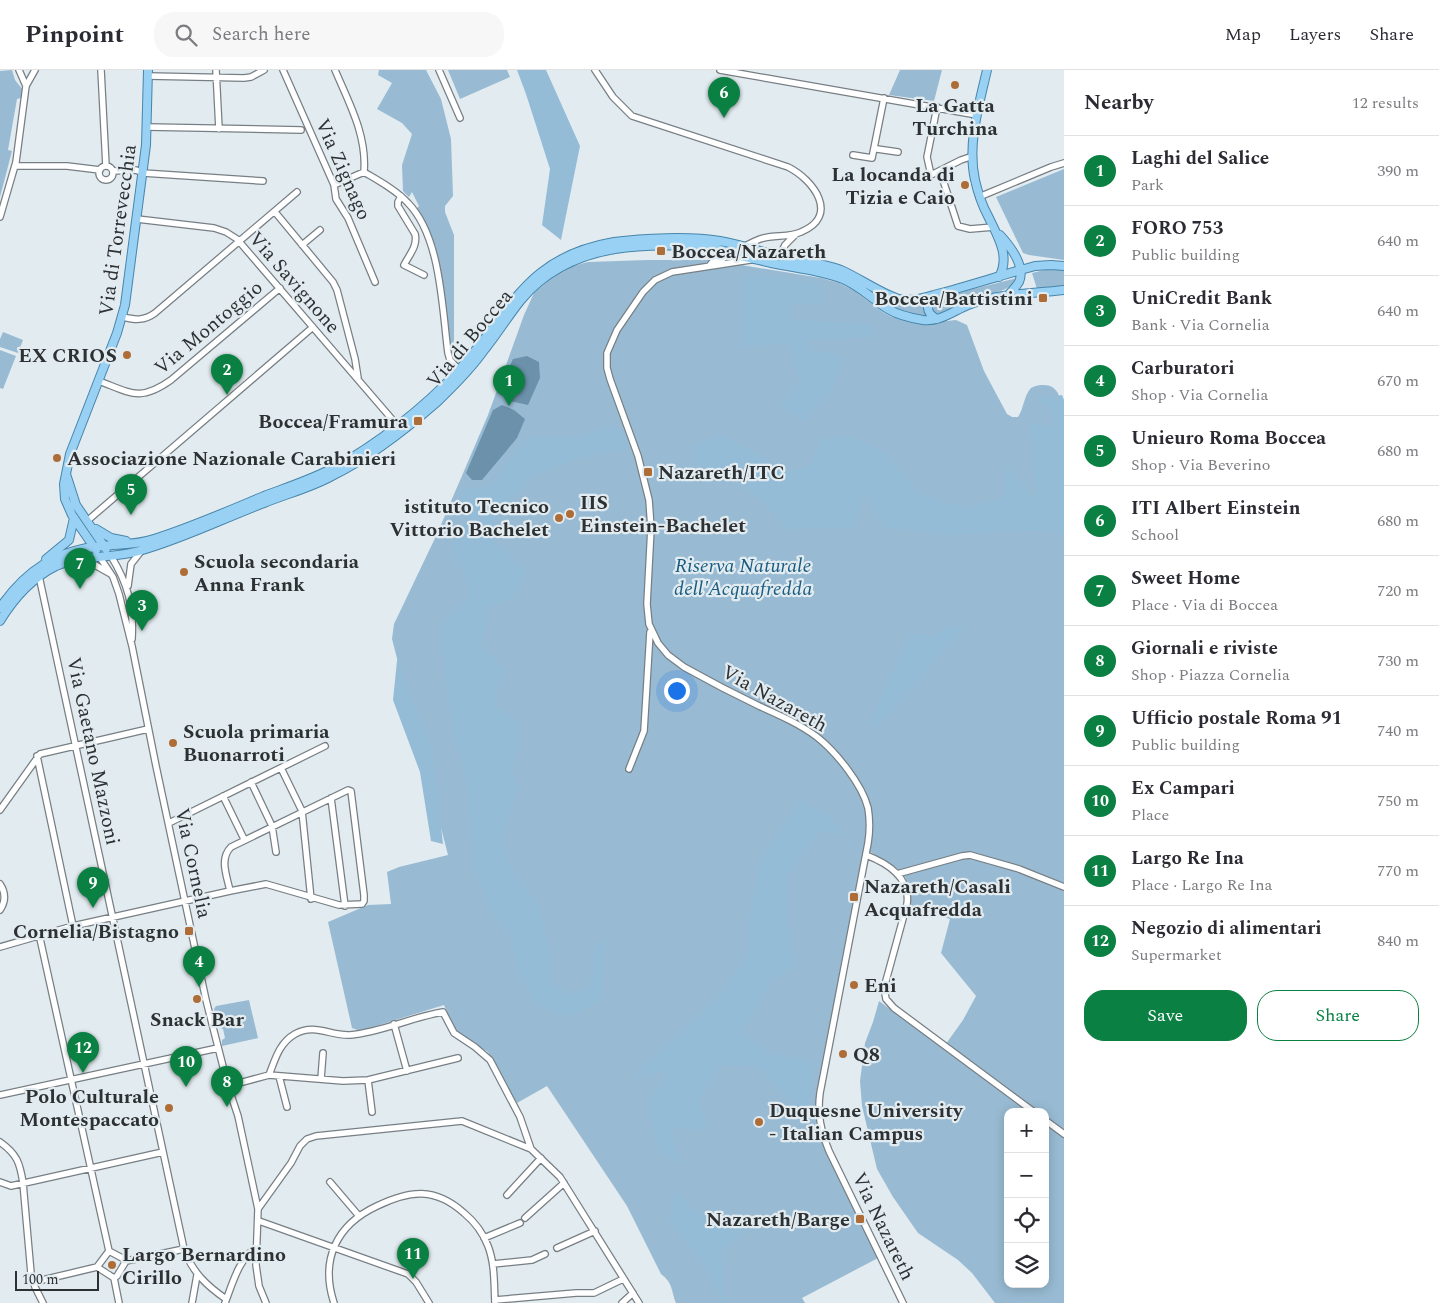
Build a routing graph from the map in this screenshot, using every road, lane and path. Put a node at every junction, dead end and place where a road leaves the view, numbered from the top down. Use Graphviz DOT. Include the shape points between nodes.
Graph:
graph roads {
  1 [pos="19,70"];
  2 [pos="35,70"];
  3 [pos="101,70"];
  4 [pos="216,70"];
  5 [pos="264,70"];
  6 [pos="283,70"];
  7 [pos="335,70"];
  8 [pos="439,70"];
  9 [pos="595,70"];
  10 [pos="720,70"];
  11 [pos="987,70"];
  12 [pos="148,72"];
  13 [pos="218,77"];
  14 [pos="26,86"];
  15 [pos="884,98"];
  16 [pos="937,106"];
  17 [pos="977,114"];
  18 [pos="460,118"];
  19 [pos="147,127"];
  20 [pos="219,130"];
  21 [pos="301,130"];
  22 [pos="878,130"];
  23 [pos="877,149"];
  24 [pos="898,152"];
  25 [pos="853,155"];
  26 [pos="973,156"];
  27 [pos="875,159"];
  28 [pos="1064,163"];
  29 [pos="15,166"];
  30 [pos="106,166"];
  31 [pos="100,170"];
  32 [pos="941,170"];
  33 [pos="113,171"];
  34 [pos="364,172"];
  35 [pos="143,173"];
  36 [pos="263,181"];
  37 [pos="334,185"];
  38 [pos="297,192"];
  39 [pos="401,196"];
  40 [pos="980,198"];
  41 [pos="275,212"];
  42 [pos="0,217"];
  43 [pos="137,219"];
  44 [pos="995,229"];
  45 [pos="320,230"];
  46 [pos="796,234"];
  47 [pos="241,241"];
  48 [pos="302,245"];
  49 [pos="745,247"];
  50 [pos="709,248"];
  51 [pos="732,254"];
  52 [pos="780,256"];
  53 [pos="754,259"];
  54 [pos="1064,266"];
  55 [pos="707,267"];
  56 [pos="1020,271"];
  57 [pos="424,275"];
  58 [pos="999,277"];
  59 [pos="374,282"];
  60 [pos="280,288"];
  61 [pos="1064,290"];
  62 [pos="934,295"];
  63 [pos="1008,295"];
  64 [pos="122,317"];
  65 [pos="937,319"];
  66 [pos="313,327"];
  67 [pos="461,373"];
  68 [pos="358,378"];
  69 [pos="99,381"];
  70 [pos="397,425"];
  71 [pos="66,474"];
  72 [pos="74,518"];
  73 [pos="87,521"];
  74 [pos="104,546"];
  75 [pos="143,546"];
  76 [pos="93,547"];
  77 [pos="99,556"];
  78 [pos="111,556"];
  79 [pos="74,560"];
  80 [pos="38,572"];
  81 [pos="111,575"];
  82 [pos="127,588"];
  83 [pos="0,608"];
  84 [pos="0,620"];
  85 [pos="650,629"];
  86 [pos="132,646"];
  87 [pos="148,729"];
  88 [pos="76,745"];
  89 [pos="325,746"];
  90 [pos="38,756"];
  91 [pos="281,768"];
  92 [pos="629,770"];
  93 [pos="251,782"];
  94 [pos="223,796"];
  95 [pos="331,798"];
  96 [pos="0,810"];
  97 [pos="302,811"];
  98 [pos="168,823"];
  99 [pos="272,826"];
  100 [pos="244,840"];
  101 [pos="276,852"];
  102 [pos="866,854"];
  103 [pos="897,874"];
  104 [pos="0,884"];
  105 [pos="1064,886"];
  106 [pos="230,891"];
  107 [pos="312,898"];
  108 [pos="185,900"];
  109 [pos="345,906"];
  110 [pos="0,910"];
  111 [pos="113,917"];
  112 [pos="73,926"];
  113 [pos="39,934"];
  114 [pos="0,947"];
  115 [pos="394,1024"];
  116 [pos="218,1048"];
  117 [pos="323,1053"];
  118 [pos="458,1058"];
  119 [pos="144,1065"];
  120 [pos="407,1071"];
  121 [pos="268,1075"];
  122 [pos="279,1076"];
  123 [pos="70,1080"];
  124 [pos="321,1080"];
  125 [pos="368,1080"];
  126 [pos="228,1086"];
  127 [pos="0,1095"];
  128 [pos="287,1107"];
  129 [pos="1029,1108"];
  130 [pos="372,1112"];
  131 [pos="1049,1123"];
  132 [pos="1064,1134"];
  133 [pos="0,1142"];
  134 [pos="531,1148"];
  135 [pos="163,1152"];
  136 [pos="541,1158"];
  137 [pos="90,1168"];
  138 [pos="0,1182"];
  139 [pos="330,1182"];
  140 [pos="564,1182"];
  141 [pos="23,1183"];
  142 [pos="507,1194"];
  143 [pos="258,1209"];
  144 [pos="359,1216"];
  145 [pos="259,1221"];
  146 [pos="595,1231"];
  147 [pos="484,1238"];
  148 [pos="334,1247"];
  149 [pos="256,1248"];
  150 [pos="557,1248"];
  151 [pos="184,1249"];
  152 [pos="109,1251"];
  153 [pos="545,1254"];
  154 [pos="126,1261"];
  155 [pos="493,1264"];
  156 [pos="97,1267"];
  157 [pos="197,1275"];
  158 [pos="114,1278"];
  159 [pos="623,1279"];
  160 [pos="34,1282"];
  161 [pos="633,1293"];
  162 [pos="225,1301"];
  163 [pos="495,1301"];
  164 [pos="43,1303"];
  165 [pos="119,1303"];
  166 [pos="192,1303"];
  167 [pos="266,1303"];
  168 [pos="334,1303"];
  169 [pos="429,1303"];
  170 [pos="622,1303"];
  171 [pos="639,1303"];
  172 [pos="903,1303"];
  1 -- 14 [label="street"];
  2 -- 14 [label="street"];
  3 -- 30 [label="street"];
  4 -- 13 [label="street"];
  5 -- 13 [label="street" via="244,78"];
  6 -- 37 [label="street, Via Zignago"];
  7 -- 34 [label="street" via="361,131 366,156"];
  8 -- 18 [label="street"];
  9 -- 46 [label="street" via="616,102 632,116 786,166 802,176 816,191 821,209 813,225"];
  10 -- 15 [label="street"];
  11 -- 17 [label="main road"];
  12 -- 13 [label="street"];
  12 -- 19 [label="main road, Via di Torrevecchia"];
  13 -- 20 [label="street"];
  14 -- 29 [label="street"];
  15 -- 16 [label="street"];
  15 -- 22 [label="street"];
  16 -- 17 [label="street"];
  16 -- 32 [label="street" via="927,157 931,175"];
  17 -- 26 [label="main road"];
  19 -- 20 [label="street"];
  19 -- 35 [label="main road, Via di Torrevecchia"];
  20 -- 21 [label="street"];
  22 -- 23 [label="street"];
  22 -- 25 [label="street" via="872,158"];
  23 -- 24 [label="street"];
  23 -- 27 [label="street"];
  26 -- 32 [label="street"];
  26 -- 40 [label="main road"];
  28 -- 40 [label="street"];
  29 -- 31 [label="street" via="90,167"];
  29 -- 42 [label="street"];
  30 -- 31 [label="street"];
  30 -- 33 [label="street"];
  31 -- 33 [label="street" via="100,176 105,180"];
  32 -- 44 [label="street" via="958,226"];
  33 -- 35 [label="street"];
  34 -- 37 [label="street"];
  34 -- 39 [label="street"];
  35 -- 36 [label="street"];
  35 -- 43 [label="main road, Via di Torrevecchia"];
  37 -- 59 [label="street, Via Zignago" via="336,199 348,218"];
  38 -- 41 [label="street"];
  39 -- 57 [label="street" via="398,206 416,239 404,265"];
  39 -- 67 [label="street" via="412,208 430,240 448,353"];
  40 -- 44 [label="main road"];
  41 -- 47 [label="street"];
  41 -- 48 [label="street"];
  43 -- 47 [label="street, Via Savignone" via="214,228"];
  43 -- 64 [label="main road, Via di Torrevecchia"];
  44 -- 56 [label="main road" via="1014,254"];
  44 -- 58 [label="main road" via="1004,260"];
  45 -- 48 [label="street"];
  46 -- 49 [label="street, Via Nazareth" via="765,237"];
  46 -- 52 [label="street"];
  47 -- 60 [label="street, Via Savignone"];
  47 -- 64 [label="street" via="153,315 139,320"];
  48 -- 68 [label="street" via="337,290"];
  49 -- 51 [label="street, Via Nazareth"];
  49 -- 52 [label="main road, Via di Boccea"];
  49 -- 67 [label="main road, Via di Boccea" via="713,240 632,240 566,256 526,284"];
  50 -- 51 [label="main road, Via di Boccea"];
  50 -- 55 [label="street" via="714,259"];
  50 -- 67 [label="main road, Via di Boccea" via="623,248 562,266 523,298"];
  51 -- 53 [label="main road, Via di Boccea"];
  51 -- 55 [label="street, Via Nazareth"];
  52 -- 62 [label="main road, Via di Boccea" via="839,269 899,300"];
  53 -- 55 [label="street, Via Nazareth"];
  53 -- 65 [label="main road, Via di Boccea" via="833,276 859,287 896,312 923,320"];
  54 -- 56 [label="main road, Via di Boccea" via="1039,265"];
  55 -- 85 [label="street, Via Nazareth" via="669,274 652,283 617,330 608,354 610,379 638,456 648,495 647,604"];
  56 -- 58 [label="main road, Via di Boccea"];
  56 -- 63 [label="main road" via="1019,282"];
  58 -- 62 [label="main road, Via di Boccea"];
  60 -- 66 [label="street, Via Savignone"];
  60 -- 69 [label="street, Via Montoggio" via="158,389 148,394 133,394"];
  61 -- 63 [label="main road, Via di Boccea"];
  62 -- 65 [label="main road" via="928,309 930,315"];
  63 -- 65 [label="main road, Via di Boccea" via="975,303"];
  64 -- 69 [label="main road, Via di Torrevecchia"];
  66 -- 68 [label="street, Via Savignone"];
  66 -- 73 [label="street"];
  67 -- 70 [label="main road, Via di Boccea"];
  67 -- 75 [label="main road, Via di Boccea" via="417,419 334,475 207,528"];
  68 -- 70 [label="street, Via Savignone"];
  69 -- 71 [label="main road, Via di Torrevecchia" via="70,454"];
  70 -- 75 [label="main road, Via di Boccea" via="328,471"];
  71 -- 72 [label="main road, Via di Torrevecchia" via="64,494"];
  71 -- 73 [label="main road, Via di Torrevecchia" via="74,501"];
  72 -- 76 [label="main road, Via di Torrevecchia"];
  72 -- 80 [label="main road" via="69,540"];
  73 -- 74 [label="main road, Via di Torrevecchia"];
  73 -- 75 [label="main road" via="100,534"];
  74 -- 75 [label="main road, Via di Boccea"];
  74 -- 76 [label="main road, Via di Boccea"];
  74 -- 78 [label="main road, Via di Torrevecchia"];
  75 -- 78 [label="main road, Via di Boccea"];
  75 -- 82 [label="street" via="131,564"];
  76 -- 77 [label="main road, Via di Torrevecchia"];
  76 -- 80 [label="main road, Via di Boccea" via="63,555"];
  77 -- 78 [label="main road, Via di Boccea"];
  77 -- 79 [label="main road, Via di Boccea"];
  77 -- 81 [label="street, Via Cornelia"];
  78 -- 82 [label="street, Via Cornelia"];
  79 -- 80 [label="main road, Via di Boccea"];
  79 -- 81 [label="street" via="95,565"];
  80 -- 83 [label="main road, Via di Boccea" via="16,588"];
  80 -- 84 [label="main road, Via di Boccea"];
  80 -- 88 [label="street, Via Gaetano Mazzoni"];
  81 -- 86 [label="street, Via Cornelia"];
  82 -- 86 [label="street, Via Cornelia"];
  85 -- 92 [label="street" via="644,731"];
  85 -- 102 [label="street, Via Nazareth" via="658,643 679,664 804,729 828,747 852,778 867,805 870,827"];
  86 -- 87 [label="street, Via Cornelia"];
  87 -- 88 [label="street"];
  87 -- 98 [label="street, Via Cornelia"];
  88 -- 90 [label="street"];
  88 -- 111 [label="street, Via Gaetano Mazzoni"];
  89 -- 91 [label="street"];
  90 -- 96 [label="street"];
  90 -- 112 [label="street"];
  91 -- 93 [label="street"];
  91 -- 97 [label="street"];
  93 -- 94 [label="street"];
  93 -- 99 [label="street"];
  94 -- 98 [label="street"];
  94 -- 100 [label="street"];
  95 -- 97 [label="street"];
  95 -- 109 [label="street"];
  95 -- 109 [label="street" via="351,791 364,897 362,904"];
  97 -- 99 [label="street"];
  97 -- 107 [label="street"];
  98 -- 108 [label="street, Via Cornelia"];
  99 -- 100 [label="street"];
  99 -- 101 [label="street"];
  100 -- 106 [label="street" via="231,847 225,857"];
  102 -- 103 [label="street"];
  102 -- 172 [label="street, Via Nazareth" via="820,1093 819,1118 829,1151"];
  103 -- 105 [label="street" via="970,855"];
  103 -- 129 [label="street" via="906,887 908,901 885,986 887,1002"];
  104 -- 110 [label="street" via="5,895"];
  106 -- 107 [label="street" via="266,884"];
  106 -- 108 [label="street"];
  107 -- 109 [label="street"];
  108 -- 111 [label="street"];
  108 -- 116 [label="street, Via Cornelia"];
  111 -- 112 [label="street"];
  111 -- 119 [label="street, Via Gaetano Mazzoni"];
  112 -- 113 [label="street"];
  113 -- 114 [label="street"];
  113 -- 123 [label="street"];
  115 -- 120 [label="street"];
  115 -- 121 [label="street" via="349,1035 313,1029 300,1031 282,1046"];
  115 -- 134 [label="street" via="444,1012 453,1033 480,1051 493,1065 520,1117"];
  116 -- 119 [label="street"];
  116 -- 126 [label="street, Via Cornelia"];
  117 -- 124 [label="street"];
  118 -- 120 [label="street"];
  119 -- 123 [label="street"];
  119 -- 135 [label="street, Via Gaetano Mazzoni"];
  120 -- 125 [label="street"];
  121 -- 122 [label="street"];
  121 -- 126 [label="street"];
  122 -- 124 [label="street"];
  122 -- 128 [label="street"];
  123 -- 127 [label="street"];
  123 -- 137 [label="street"];
  124 -- 125 [label="street"];
  125 -- 130 [label="street"];
  126 -- 143 [label="street, Via Cornelia" via="238,1116"];
  131 -- 132 [label="street"];
  133 -- 141 [label="street" via="17,1158"];
  134 -- 136 [label="street"];
  134 -- 143 [label="street" via="462,1121 316,1136 304,1142"];
  135 -- 137 [label="street"];
  135 -- 151 [label="street, Via Gaetano Mazzoni"];
  136 -- 140 [label="street"];
  136 -- 142 [label="street"];
  137 -- 141 [label="street"];
  137 -- 152 [label="street"];
  138 -- 141 [label="street" via="10,1186"];
  139 -- 144 [label="street"];
  140 -- 146 [label="street"];
  140 -- 147 [label="street" via="522,1220"];
  141 -- 160 [label="street"];
  143 -- 145 [label="street"];
  144 -- 147 [label="street" via="400,1196 432,1194 460,1209 477,1225"];
  144 -- 148 [label="street" via="341,1233"];
  145 -- 148 [label="street"];
  145 -- 149 [label="street"];
  146 -- 150 [label="street"];
  146 -- 159 [label="street"];
  147 -- 155 [label="street"];
  148 -- 168 [label="street" via="329,1274"];
  148 -- 169 [label="street" via="414,1278"];
  149 -- 162 [label="street" via="242,1263"];
  149 -- 167 [label="street" via="258,1280"];
  151 -- 154 [label="street"];
  151 -- 157 [label="street, Via Gaetano Mazzoni"];
  152 -- 154 [label="street"];
  152 -- 156 [label="street"];
  153 -- 155 [label="street" via="532,1260"];
  154 -- 158 [label="street"];
  155 -- 163 [label="street"];
  156 -- 158 [label="street"];
  156 -- 160 [label="street"];
  157 -- 162 [label="street, Via Gaetano Mazzoni"];
  157 -- 166 [label="street"];
  158 -- 165 [label="street"];
  159 -- 161 [label="street"];
  159 -- 163 [label="street" via="593,1294"];
  160 -- 164 [label="street"];
  161 -- 170 [label="street"];
  161 -- 171 [label="street"];
}
